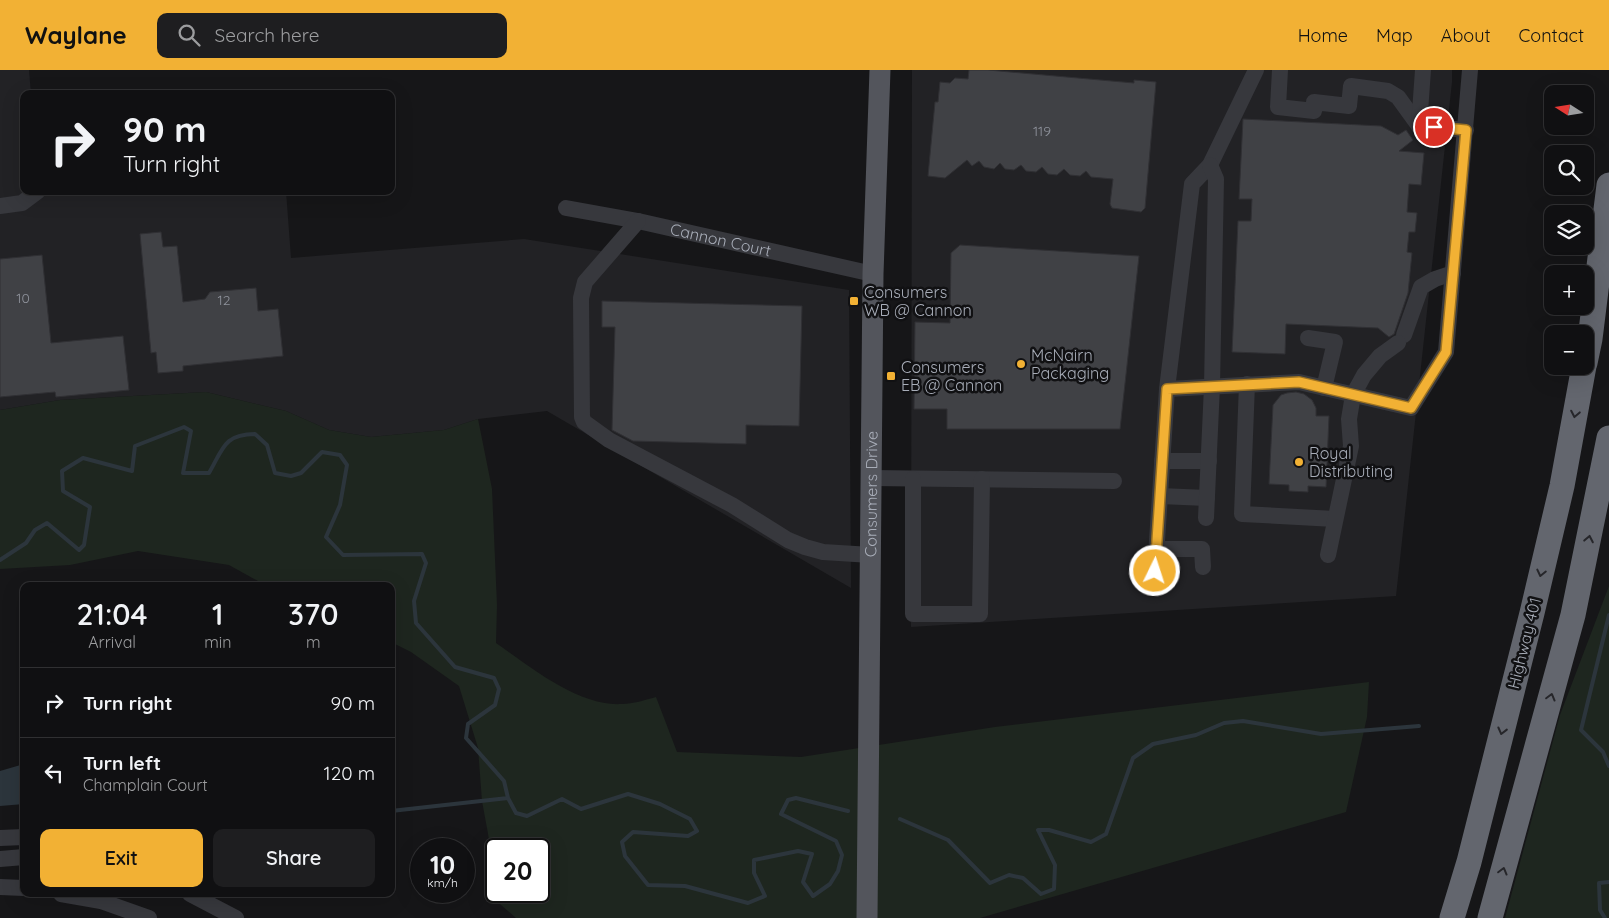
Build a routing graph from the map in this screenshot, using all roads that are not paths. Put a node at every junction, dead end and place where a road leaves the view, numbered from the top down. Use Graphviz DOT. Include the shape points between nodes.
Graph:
graph roads {
  1 [pos="880,70"];
  2 [pos="1256,70"];
  3 [pos="1280,70"];
  4 [pos="1423,70"];
  5 [pos="1470,70"];
  6 [pos="1419,126"];
  7 [pos="1466,130"];
  8 [pos="1210,166"];
  9 [pos="1609,185"];
  10 [pos="33,195"];
  11 [pos="0,206"];
  12 [pos="566,208"];
  13 [pos="638,221"];
  14 [pos="1453,273"];
  15 [pos="873,274"];
  16 [pos="1592,325"];
  17 [pos="1308,338"];
  18 [pos="1583,375"];
  19 [pos="1247,384"];
  20 [pos="1212,386"];
  21 [pos="1324,388"];
  22 [pos="1167,389"];
  23 [pos="1353,394"];
  24 [pos="1609,438"];
  25 [pos="1162,461"];
  26 [pos="1209,461"];
  27 [pos="871,478"];
  28 [pos="913,479"];
  29 [pos="982,480"];
  30 [pos="1114,481"];
  31 [pos="1160,496"];
  32 [pos="1207,498"];
  33 [pos="1206,518"];
  34 [pos="1335,519"];
  35 [pos="1156,549"];
  36 [pos="1328,554"];
  37 [pos="871,555"];
  38 [pos="1204,567"];
  39 [pos="1155,571"];
  40 [pos="20,837"];
  41 [pos="0,838"];
  42 [pos="20,857"];
  43 [pos="0,859"];
  44 [pos="0,887"];
  45 [pos="20,888"];
  46 [pos="78,897"];
  47 [pos="196,897"];
  48 [pos="149,918"];
  49 [pos="236,918"];
  50 [pos="867,918"];
  51 [pos="1452,918"];
  52 [pos="1490,918"];
  1 -- 15 [label="main road, Consumers Drive"];
  2 -- 8 [label="street"];
  3 -- 6 [label="street" via="1278,107 1314,111 1314,102 1349,106 1351,86 1388,91 1398,97"];
  4 -- 6 [label="street"];
  5 -- 7 [label="street"];
  6 -- 7 [label="street"];
  7 -- 14 [label="street"];
  8 -- 20 [label="street" via="1216,179"];
  8 -- 22 [label="street" via="1192,184"];
  9 -- 16 [label="highway, Highway 401"];
  10 -- 11 [label="street" via="22,203"];
  12 -- 13 [label="street, Cannon Court"];
  13 -- 15 [label="street, Cannon Court"];
  13 -- 37 [label="street" via="583,288 584,422 609,440 732,505 788,540 823,552"];
  14 -- 23 [label="street" via="1421,287 1401,339 1380,356"];
  14 -- 23 [label="street" via="1446,352 1411,408"];
  15 -- 27 [label="main road, Consumers Drive"];
  17 -- 21 [label="street" via="1335,342"];
  18 -- 51 [label="highway, Highway 401, one-way" via="1562,486 1532,613"];
  19 -- 20 [label="street"];
  19 -- 21 [label="street" via="1299,382"];
  19 -- 34 [label="street" via="1242,514"];
  20 -- 22 [label="street"];
  20 -- 26 [label="street"];
  21 -- 23 [label="street"];
  22 -- 25 [label="street"];
  23 -- 34 [label="street" via="1349,419 1351,446"];
  52 -- 24 [label="highway, one-way" via="1573,615"];
  25 -- 26 [label="street"];
  25 -- 31 [label="street"];
  26 -- 32 [label="street"];
  27 -- 28 [label="street"];
  27 -- 37 [label="main road, Consumers Drive"];
  28 -- 29 [label="street"];
  28 -- 29 [label="street" via="913,614 980,614"];
  29 -- 30 [label="street"];
  31 -- 32 [label="street"];
  31 -- 35 [label="street"];
  32 -- 33 [label="street"];
  34 -- 36 [label="street"];
  35 -- 38 [label="street" via="1202,549"];
  35 -- 39 [label="street"];
  37 -- 50 [label="main road, Consumers Drive"];
  40 -- 41 [label="street"];
  42 -- 43 [label="street"];
  44 -- 45 [label="street"];
  46 -- 48 [label="street" via="101,901"];
  47 -- 49 [label="street"];
}
